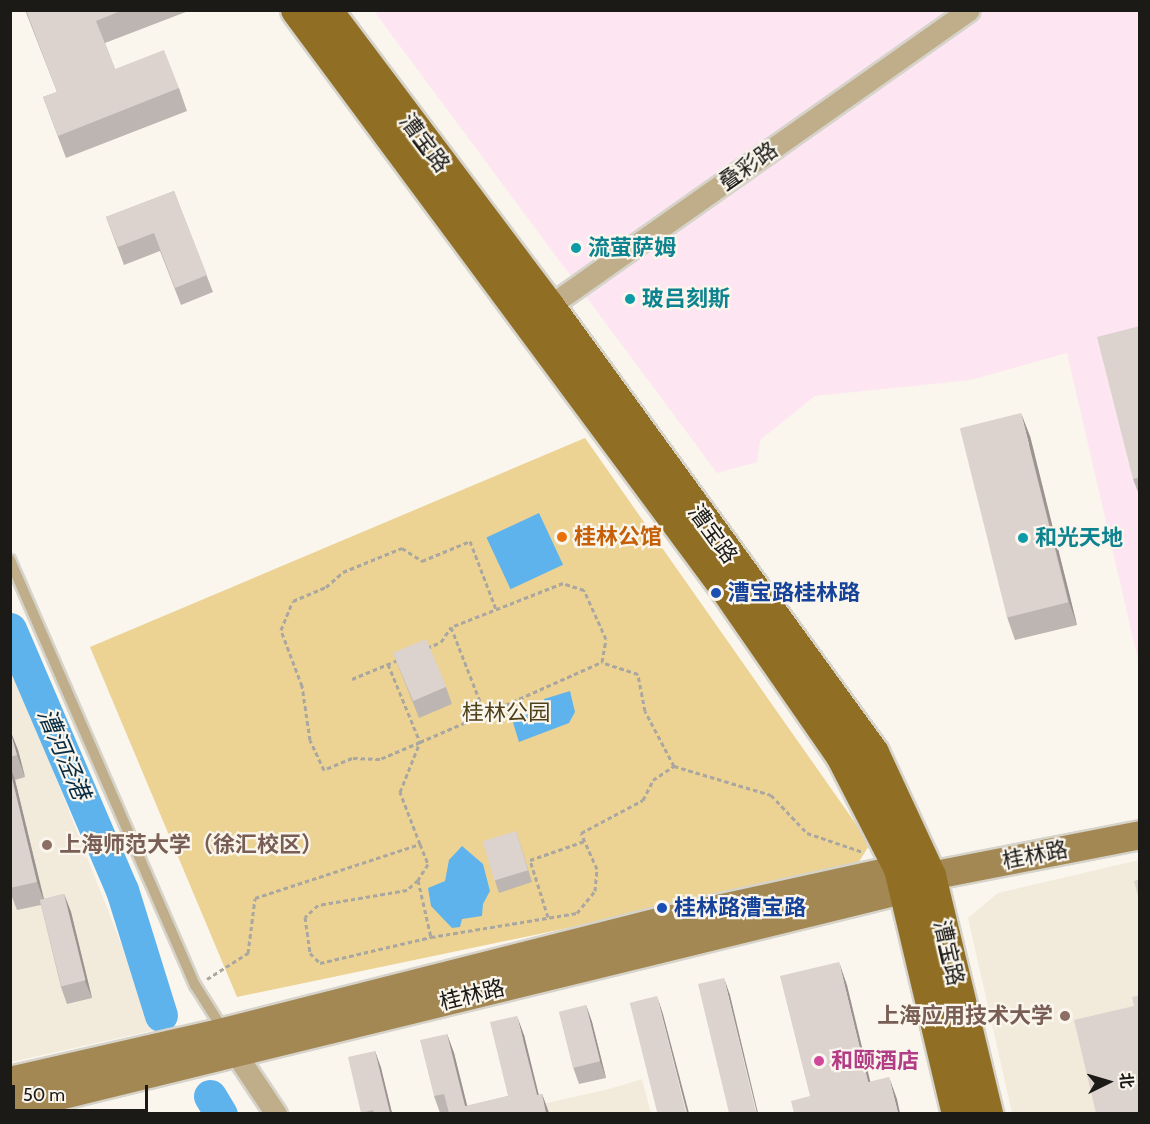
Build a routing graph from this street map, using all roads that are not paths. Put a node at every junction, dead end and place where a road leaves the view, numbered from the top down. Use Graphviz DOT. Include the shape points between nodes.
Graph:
graph roads {
  1 [pos="297,10"];
  2 [pos="326,10"];
  3 [pos="969,10"];
  4 [pos="538,314"];
  5 [pos="10,560"];
  6 [pos="1140,835"];
  7 [pos="912,878"];
  8 [pos="229,1043"];
  9 [pos="10,1081"];
  10 [pos="10,1108"];
  11 [pos="276,1113"];
  12 [pos="958,1113"];
  13 [pos="987,1113"];
  1 -- 4 [label="main road, 漕宝路"];
  2 -- 4 [label="main road, 漕宝路"];
  3 -- 4 [label="street, 叠彩路"];
  4 -- 7 [label="main road, 漕宝路" via="873,753"];
  5 -- 8 [label="lane" via="195,985"];
  6 -- 7 [label="main road, 桂林路"];
  7 -- 8 [label="main road, 桂林路" via="663,921"];
  7 -- 12 [label="main road, 漕宝路"];
  7 -- 13 [label="main road, 漕宝路"];
  8 -- 9 [label="main road, 桂林路"];
  8 -- 10 [label="main road, 桂林路"];
  8 -- 11 [label="street"];
}
